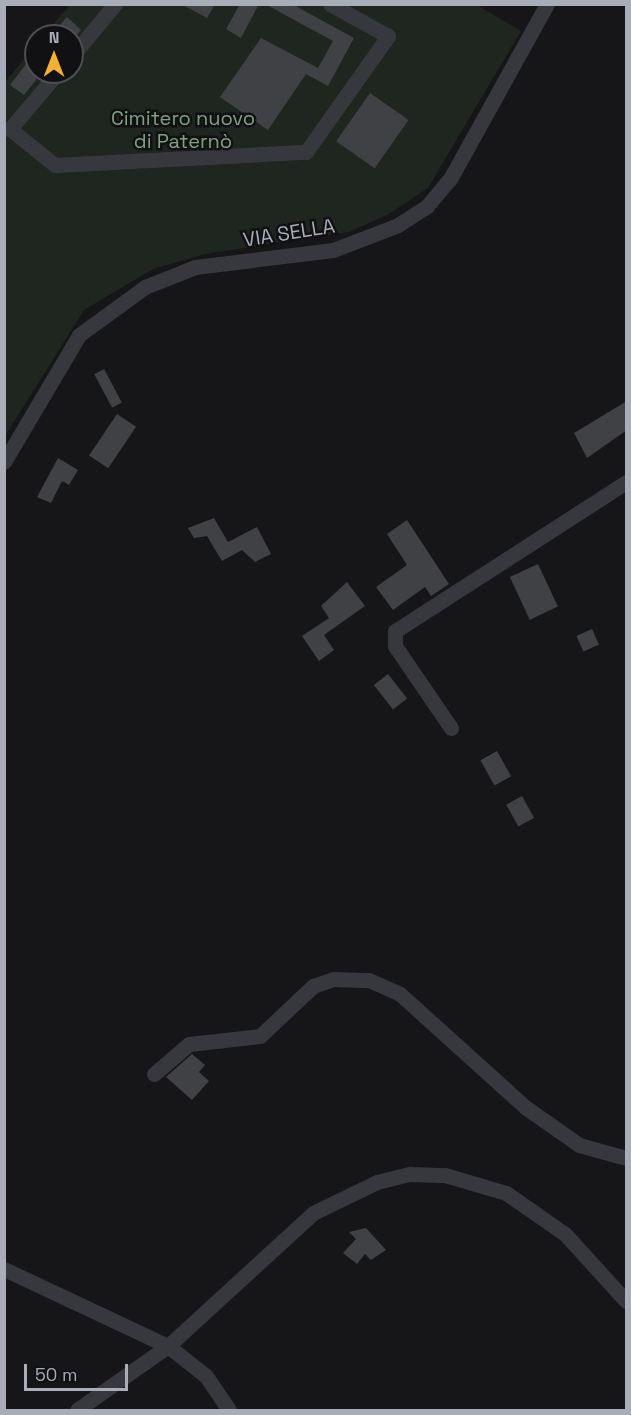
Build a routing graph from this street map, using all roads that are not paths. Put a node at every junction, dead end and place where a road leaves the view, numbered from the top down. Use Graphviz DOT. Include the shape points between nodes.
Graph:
graph roads {
  1 [pos="115,4"];
  2 [pos="547,4"];
  3 [pos="340,7"];
  4 [pos="84,41"];
  5 [pos="48,84"];
  6 [pos="4,462"];
  7 [pos="627,482"];
  8 [pos="451,728"];
  9 [pos="154,1074"];
  10 [pos="627,1158"];
  11 [pos="4,1269"];
  12 [pos="627,1301"];
  13 [pos="168,1346"];
  14 [pos="77,1410"];
  15 [pos="229,1410"];
  1 -- 4 [label="street"];
  2 -- 6 [label="street, VIA SELLA" via="450,179 427,206 398,225 333,250 195,267 145,287 79,335"];
  3 -- 5 [label="street" via="388,36 306,152 55,165 10,129"];
  7 -- 8 [label="street" via="395,631 395,646"];
  9 -- 10 [label="street" via="189,1044 260,1036 313,986 333,979 369,980 400,994 525,1107 579,1145"];
  11 -- 13 [label="street"];
  12 -- 13 [label="street" via="565,1234 506,1193 445,1175 410,1174 377,1182 313,1214"];
  13 -- 14 [label="street"];
  13 -- 15 [label="street" via="206,1376"];
}
